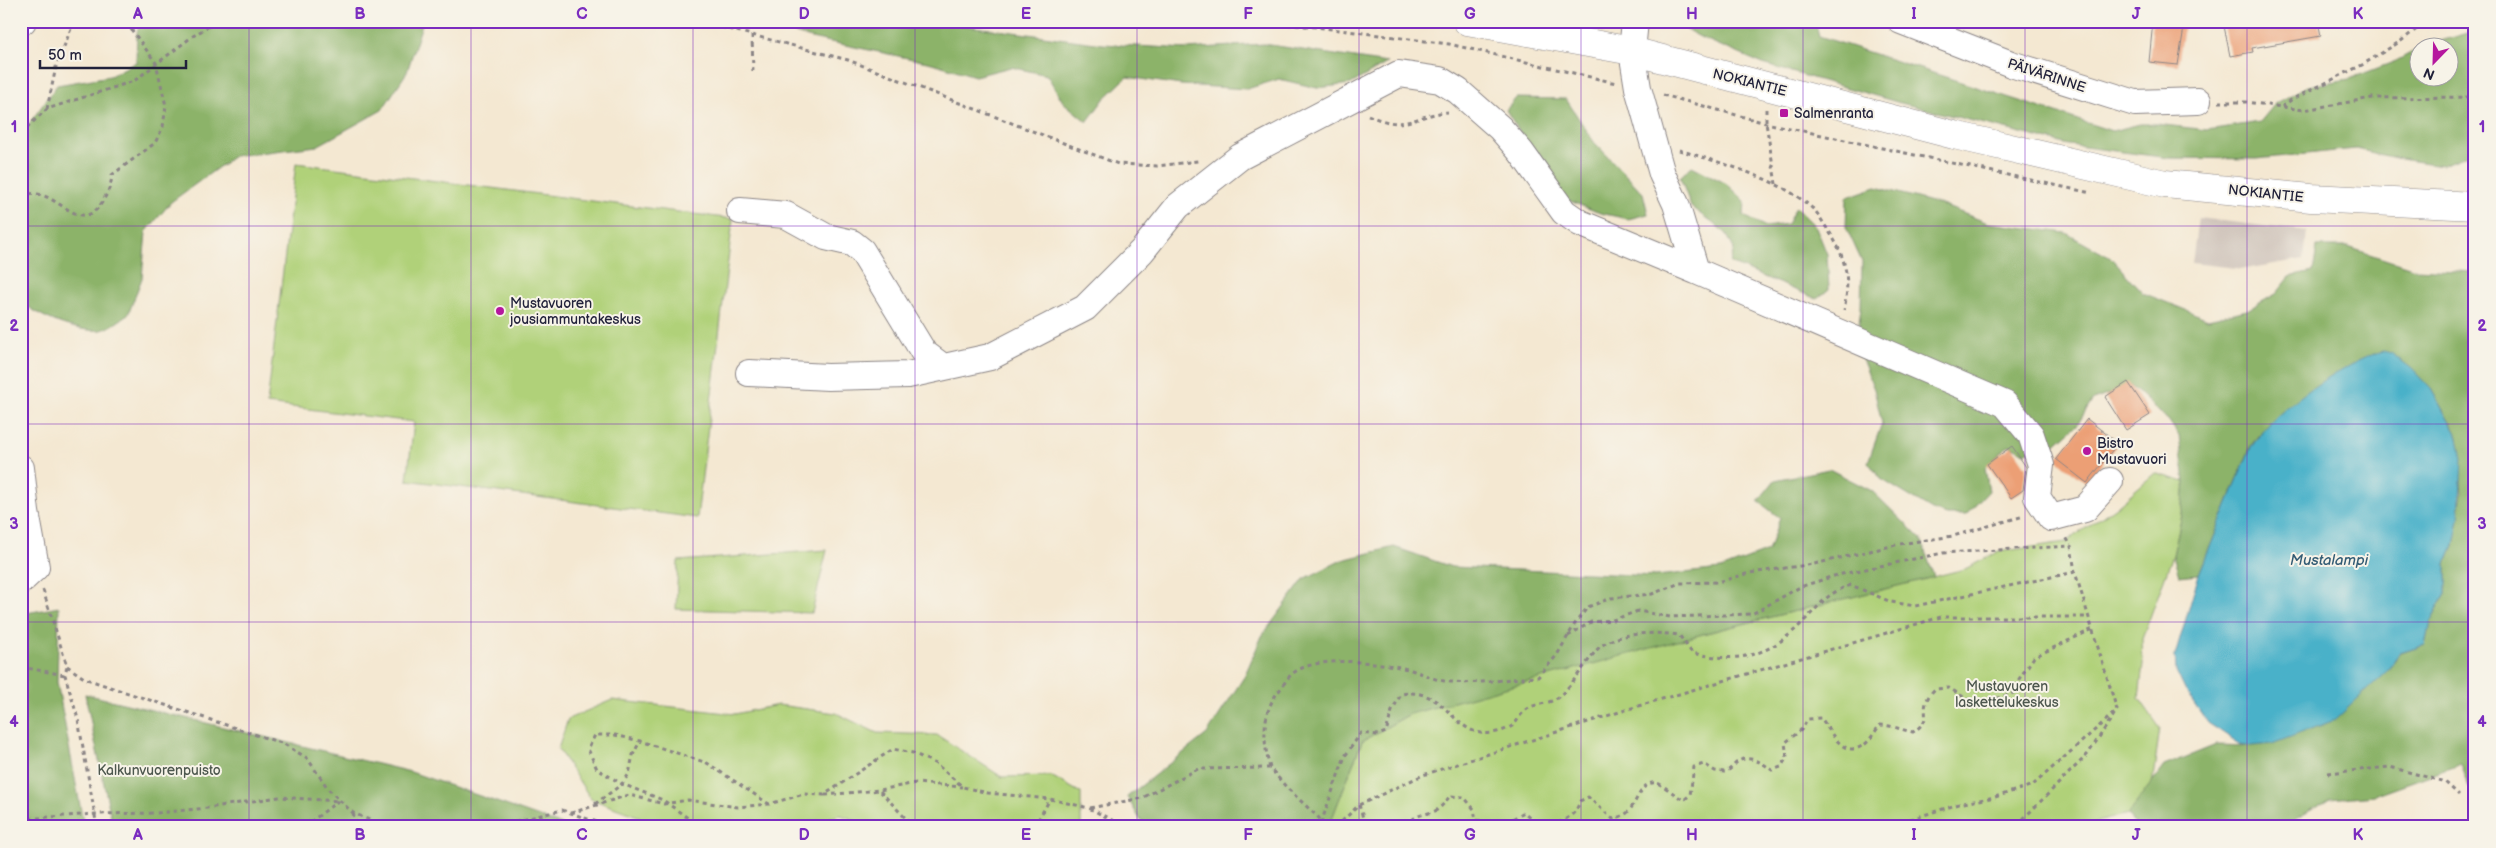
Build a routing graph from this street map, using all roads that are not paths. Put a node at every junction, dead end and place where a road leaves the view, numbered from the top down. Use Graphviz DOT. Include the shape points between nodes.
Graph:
graph roads {
  1 [pos="1467,21"];
  2 [pos="1635,21"];
  3 [pos="1901,21"];
  4 [pos="1632,51"];
  5 [pos="2198,101"];
  6 [pos="2059,160"];
  7 [pos="2475,192"];
  8 [pos="2475,206"];
  9 [pos="740,210"];
  10 [pos="1696,271"];
  11 [pos="944,367"];
  12 [pos="749,373"];
  13 [pos="21,468"];
  14 [pos="2110,481"];
  15 [pos="24,514"];
  16 [pos="29,574"];
  1 -- 4 [label="main road, NOKIANTIE"];
  2 -- 4 [label="street"];
  3 -- 5 [label="street, PÄIVÄRINNE" via="2011,64 2135,103"];
  4 -- 6 [label="main road, NOKIANTIE"];
  4 -- 10 [label="street" via="1652,142 1676,204"];
  6 -- 7 [label="main road, NOKIANTIE" via="2307,184"];
  6 -- 8 [label="main road, NOKIANTIE" via="2164,184 2329,199"];
  9 -- 11 [label="street" via="786,216 826,238 852,243 862,251 924,353"];
  10 -- 11 [label="street" via="1580,222 1564,212 1522,152 1458,91 1440,80 1399,74 1240,157 1178,206 1142,251 1086,308 990,357"];
  10 -- 14 [label="street" via="2005,404 2031,435 2041,466 2037,497 2041,516 2085,509"];
  11 -- 12 [label="street" via="908,375 828,377"];
  13 -- 15 [label="street"];
  15 -- 16 [label="street"];
}
